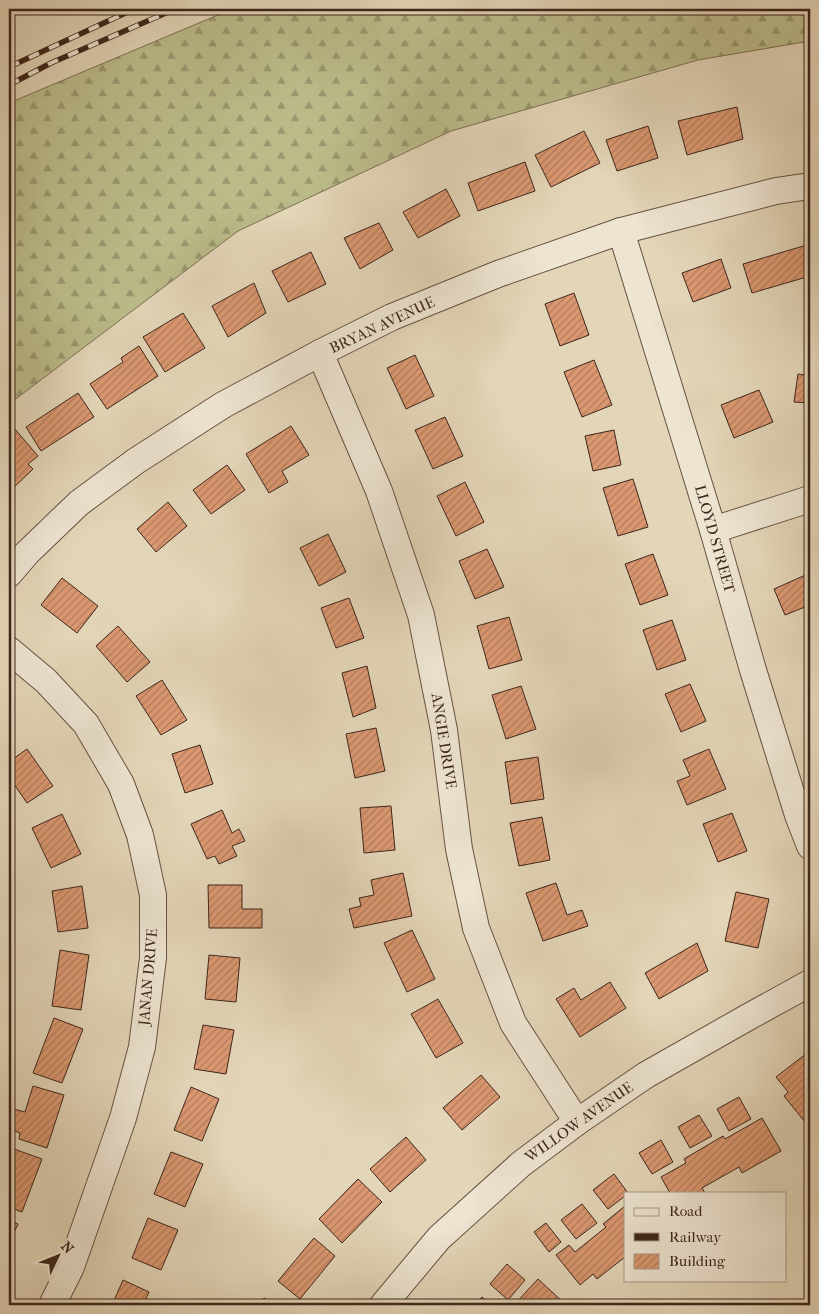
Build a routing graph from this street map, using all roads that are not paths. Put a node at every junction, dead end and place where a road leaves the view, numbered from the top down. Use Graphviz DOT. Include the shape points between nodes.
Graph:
graph roads {
  1 [pos="810,186"];
  2 [pos="621,231"];
  3 [pos="320,353"];
  4 [pos="810,499"];
  5 [pos="714,530"];
  6 [pos="9,574"];
  7 [pos="9,650"];
  8 [pos="804,813"];
  9 [pos="810,846"];
  10 [pos="810,984"];
  11 [pos="577,1122"];
  12 [pos="52,1305"];
  13 [pos="383,1305"];
  1 -- 2 [label="street, BRYAN AVENUE"];
  2 -- 3 [label="street, BRYAN AVENUE" via="498,274 392,317"];
  2 -- 5 [label="street, LLOYD STREET"];
  3 -- 6 [label="street, BRYAN AVENUE" via="222,405 136,461 79,503"];
  3 -- 11 [label="street, ANGIE DRIVE" via="380,491 421,615 444,730 459,849 476,928 513,1023"];
  4 -- 5 [label="street"];
  5 -- 8 [label="street, LLOYD STREET" via="753,670"];
  7 -- 12 [label="street, JANAN DRIVE" via="46,681 86,724 121,784 140,835 153,895 153,958 142,1048 123,1118 71,1267"];
  8 -- 9 [label="street, LLOYD STREET"];
  10 -- 11 [label="street, WILLOW AVENUE" via="646,1075"];
  11 -- 13 [label="street, WILLOW AVENUE" via="521,1164 440,1238"];
}
